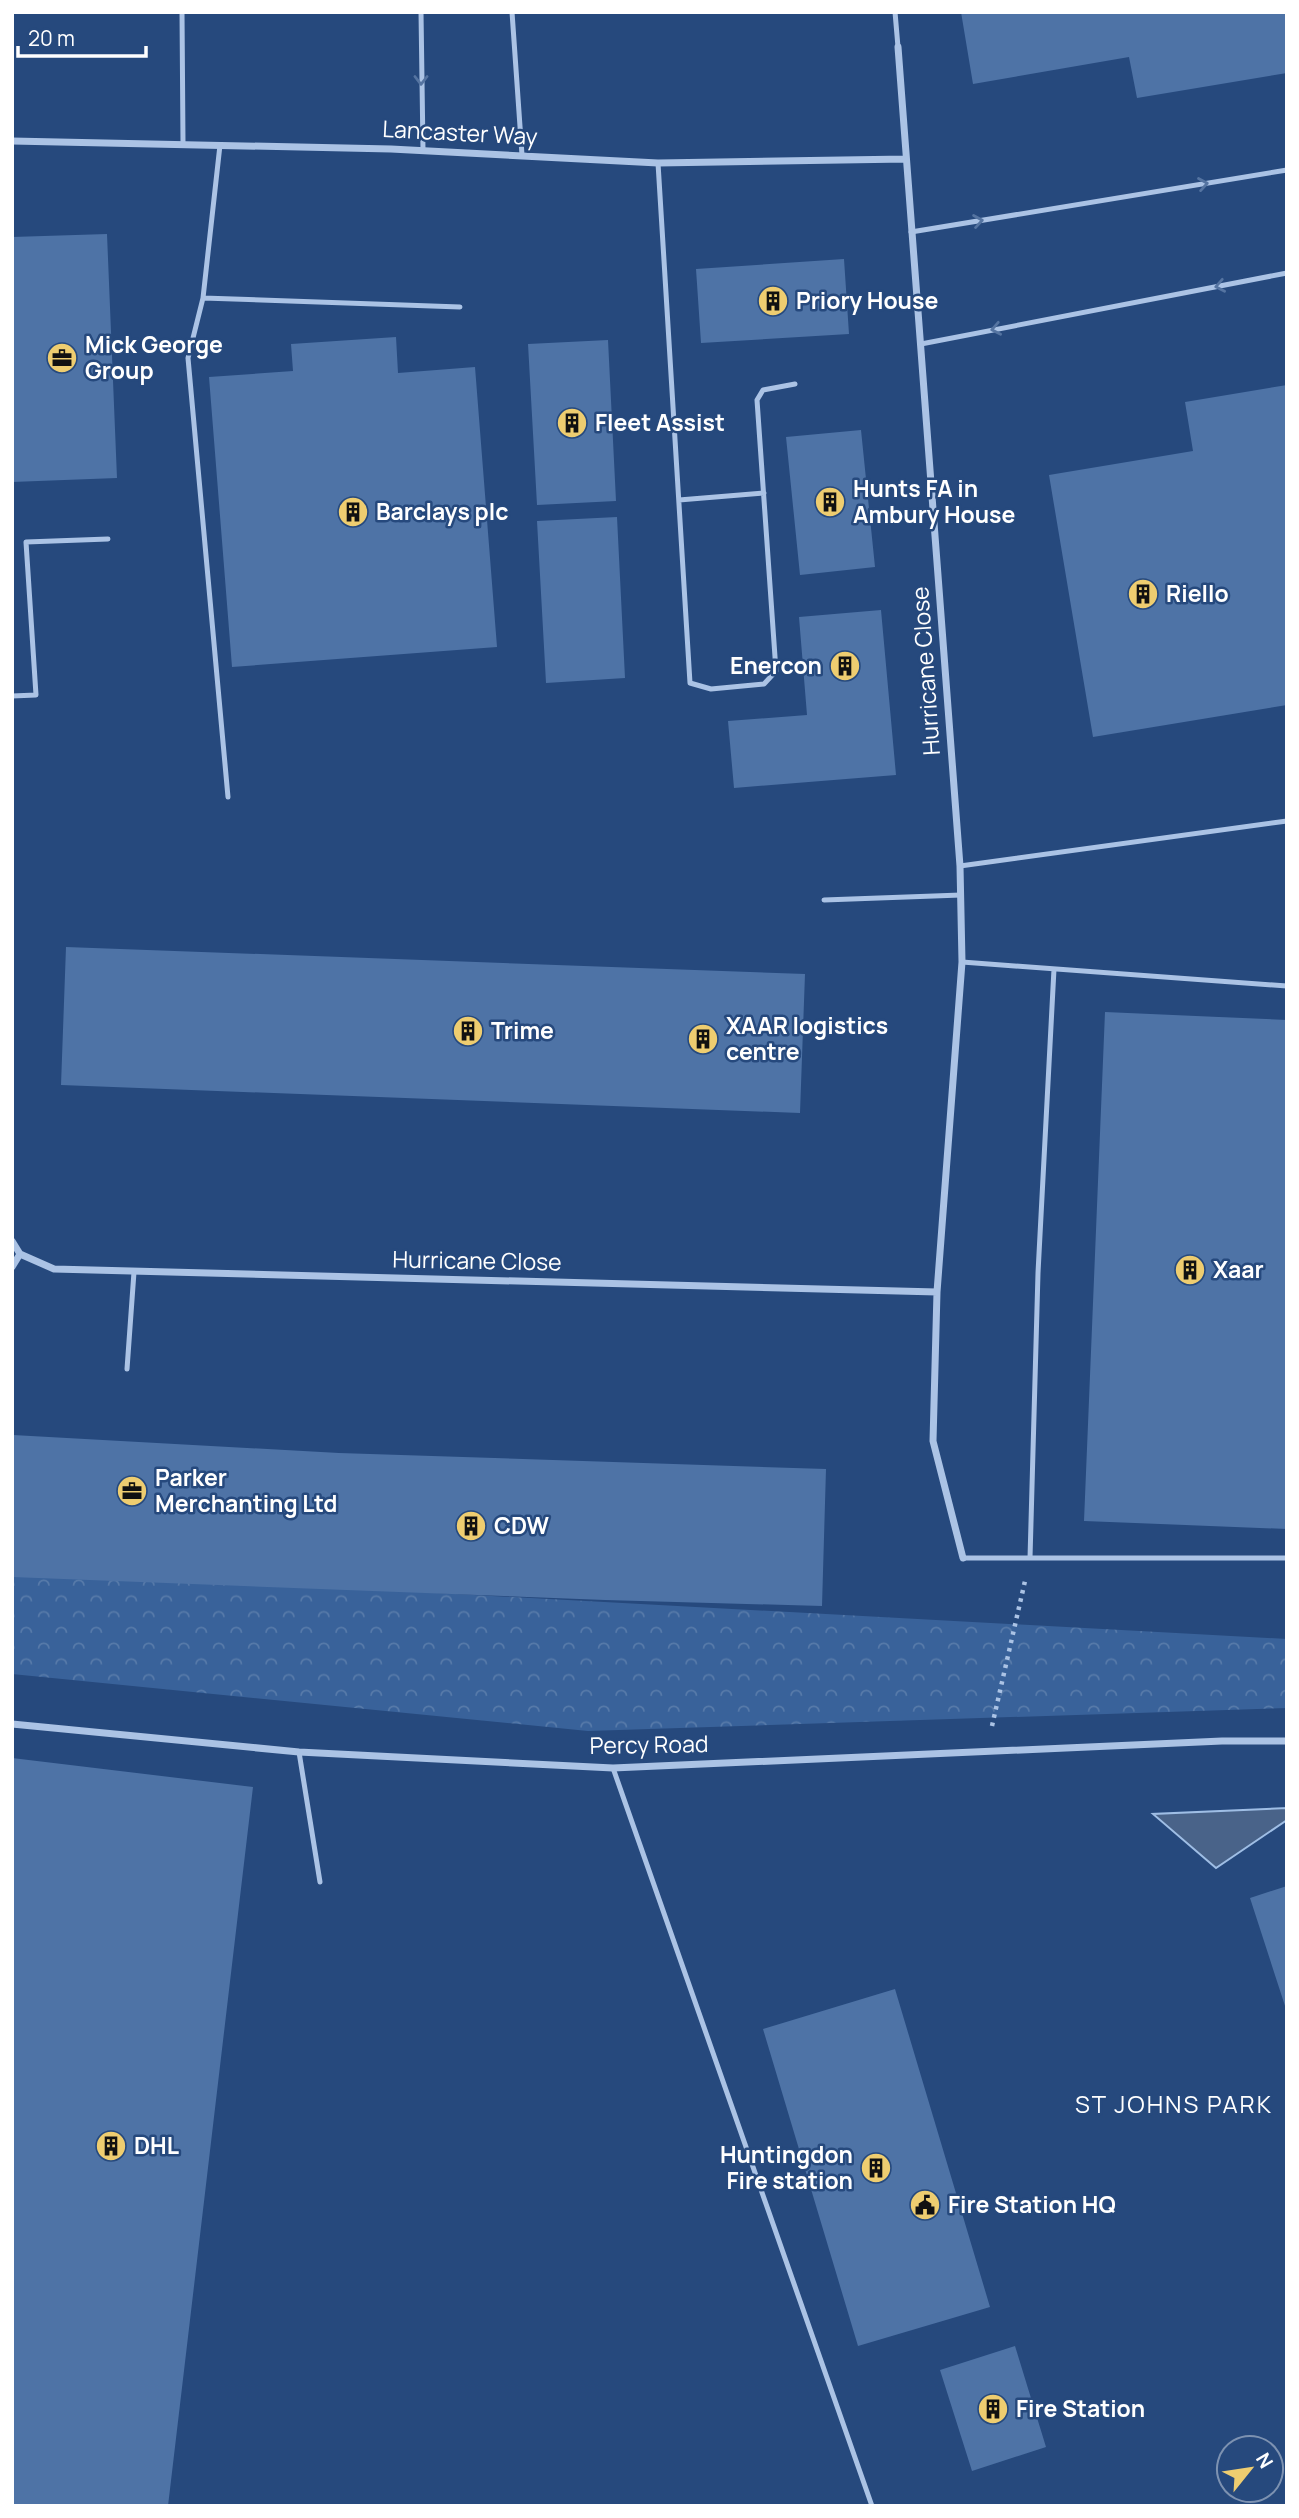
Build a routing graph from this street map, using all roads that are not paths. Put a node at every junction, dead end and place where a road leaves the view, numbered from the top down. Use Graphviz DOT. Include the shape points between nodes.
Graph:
graph roads {
  1 [pos="182,12"];
  2 [pos="421,12"];
  3 [pos="512,12"];
  4 [pos="895,12"];
  5 [pos="898,47"];
  6 [pos="12,141"];
  7 [pos="183,143"];
  8 [pos="220,145"];
  9 [pos="423,150"];
  10 [pos="522,155"];
  11 [pos="906,159"];
  12 [pos="658,163"];
  13 [pos="1287,170"];
  14 [pos="911,232"];
  15 [pos="1287,273"];
  16 [pos="203,298"];
  17 [pos="460,307"];
  18 [pos="920,344"];
  19 [pos="795,384"];
  20 [pos="764,493"];
  21 [pos="679,500"];
  22 [pos="108,539"];
  23 [pos="12,696"];
  24 [pos="228,797"];
  25 [pos="1287,821"];
  26 [pos="961,866"];
  27 [pos="961,895"];
  28 [pos="824,900"];
  29 [pos="962,962"];
  30 [pos="1054,969"];
  31 [pos="1287,986"];
  32 [pos="12,1241"];
  33 [pos="20,1254"];
  34 [pos="12,1267"];
  35 [pos="134,1272"];
  36 [pos="937,1292"];
  37 [pos="127,1369"];
  38 [pos="963,1558"];
  39 [pos="1030,1558"];
  40 [pos="1287,1558"];
  41 [pos="12,1724"];
  42 [pos="1287,1741"];
  43 [pos="299,1752"];
  44 [pos="613,1768"];
  45 [pos="320,1881"];
  46 [pos="872,2506"];
  1 -- 7 [label="lane"];
  2 -- 9 [label="lane, one-way"];
  3 -- 10 [label="lane"];
  4 -- 5 [label="lane"];
  5 -- 11 [label="street, Hurricane Close"];
  6 -- 7 [label="street, Lancaster Way"];
  7 -- 8 [label="street, Lancaster Way"];
  8 -- 9 [label="street, Lancaster Way"];
  8 -- 16 [label="lane"];
  9 -- 10 [label="street, Lancaster Way"];
  10 -- 12 [label="street, Lancaster Way"];
  11 -- 12 [label="street, Lancaster Way"];
  11 -- 14 [label="street, Hurricane Close"];
  12 -- 21 [label="lane"];
  14 -- 13 [label="lane, one-way"];
  14 -- 18 [label="street, Hurricane Close"];
  15 -- 18 [label="lane, one-way"];
  16 -- 17 [label="lane"];
  16 -- 24 [label="lane" via="188,358"];
  18 -- 26 [label="street, Hurricane Close"];
  19 -- 20 [label="lane" via="763,390 757,400"];
  20 -- 21 [label="lane"];
  20 -- 21 [label="lane" via="776,671 764,684 711,689 690,683"];
  22 -- 23 [label="lane" via="26,542 36,695"];
  25 -- 26 [label="lane"];
  26 -- 27 [label="street, Hurricane Close"];
  27 -- 28 [label="lane"];
  27 -- 29 [label="street, Hurricane Close"];
  29 -- 30 [label="lane"];
  29 -- 36 [label="street, Hurricane Close"];
  30 -- 31 [label="lane"];
  30 -- 39 [label="lane" via="1038,1273"];
  32 -- 33 [label="street"];
  33 -- 34 [label="street"];
  33 -- 35 [label="street, Hurricane Close" via="54,1269"];
  35 -- 36 [label="street, Hurricane Close"];
  35 -- 37 [label="lane"];
  36 -- 38 [label="street, Hurricane Close" via="933,1441"];
  38 -- 39 [label="lane"];
  39 -- 40 [label="lane"];
  41 -- 43 [label="street, Percy Road"];
  42 -- 44 [label="street, Percy Road"];
  43 -- 44 [label="street, Percy Road"];
  43 -- 45 [label="lane"];
  44 -- 46 [label="lane"];
}
